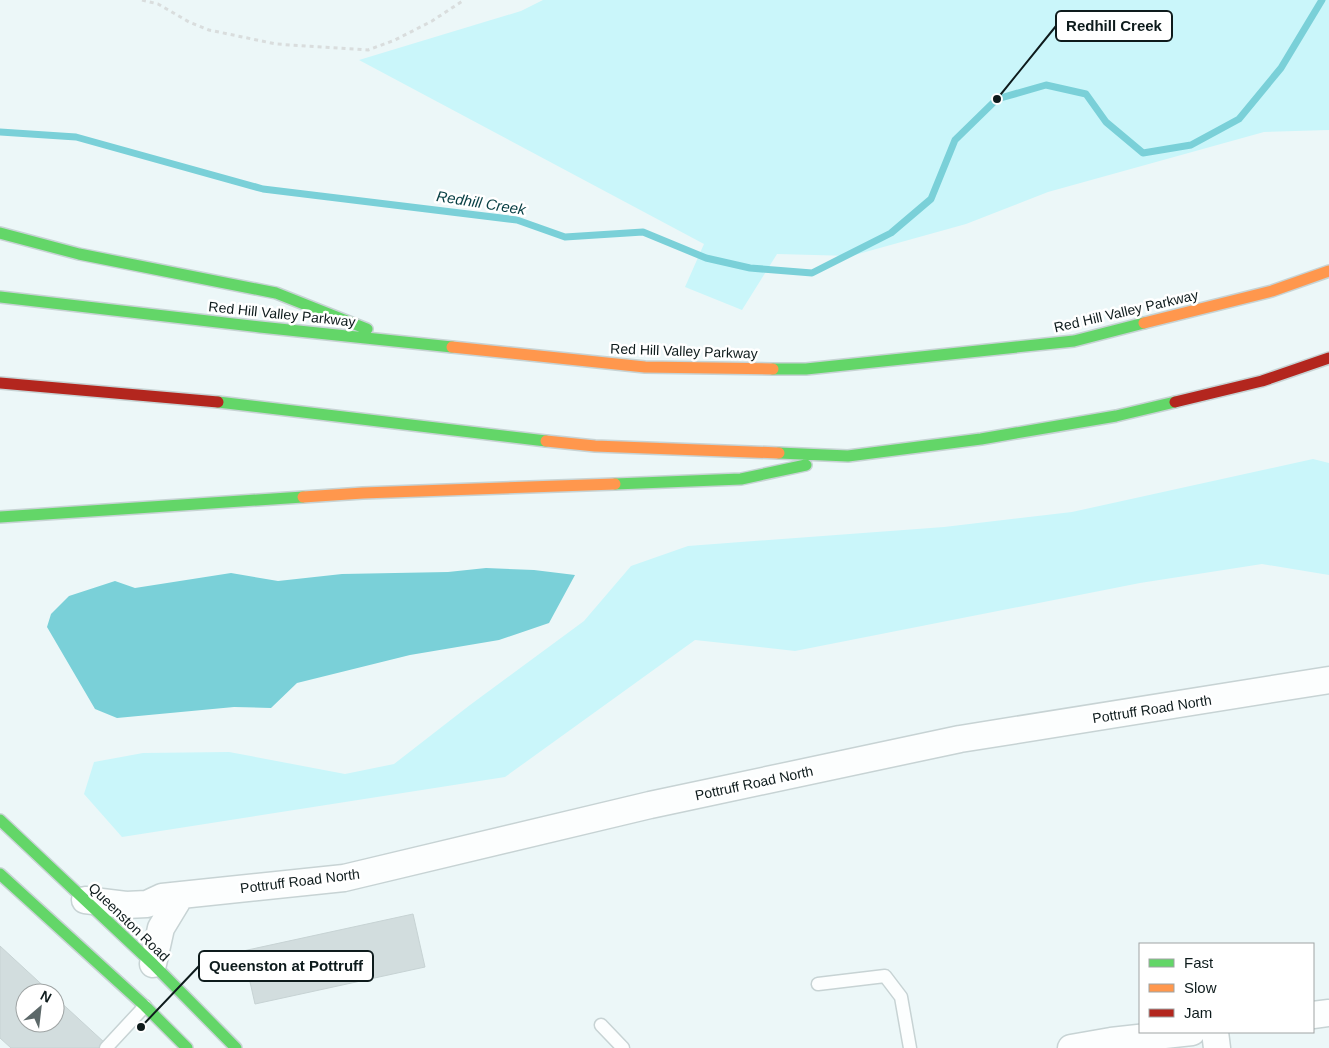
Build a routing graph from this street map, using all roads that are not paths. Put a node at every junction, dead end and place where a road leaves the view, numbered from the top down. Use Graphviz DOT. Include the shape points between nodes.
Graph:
graph roads {
  1 [pos="0,233"];
  2 [pos="1329,271"];
  3 [pos="0,298"];
  4 [pos="399,342"];
  5 [pos="1329,358"];
  6 [pos="0,383"];
  7 [pos="848,456"];
  8 [pos="0,517"];
  9 [pos="1329,680"];
  10 [pos="0,820"];
  11 [pos="0,874"];
  12 [pos="181,895"];
  13 [pos="85,900"];
  14 [pos="152,964"];
  15 [pos="818,984"];
  16 [pos="145,1006"];
  17 [pos="1329,1013"];
  18 [pos="1314,1015"];
  19 [pos="601,1026"];
  20 [pos="1183,1033"];
  21 [pos="1215,1033"];
  22 [pos="106,1048"];
  23 [pos="186,1048"];
  24 [pos="236,1048"];
  25 [pos="623,1048"];
  26 [pos="910,1048"];
  27 [pos="1071,1048"];
  28 [pos="1217,1048"];
  1 -- 4 [label="main road" via="79,254 276,293"];
  2 -- 4 [label="main road, Red Hill Valley Parkway" via="1272,291 1074,341 806,369 645,367"];
  3 -- 4 [label="main road, Red Hill Valley Parkway"];
  5 -- 7 [label="main road" via="1262,381 1116,416 981,439"];
  6 -- 7 [label="main road" via="219,402 596,446"];
  7 -- 8 [label="main road" via="741,479 363,493"];
  9 -- 12 [label="street, Pottruff Road North" via="960,739 650,805 344,878"];
  10 -- 13 [label="main road, Queenston Road"];
  11 -- 16 [label="main road"];
  12 -- 13 [label="street, Pottruff Road North" via="162,897 147,904"];
  12 -- 14 [label="street" via="161,928"];
  13 -- 14 [label="main road, Queenston Road"];
  14 -- 24 [label="main road, Queenston Road"];
  15 -- 26 [label="lane" via="885,976 901,997"];
  16 -- 22 [label="lane"];
  16 -- 23 [label="main road"];
  17 -- 18 [label="street"];
  19 -- 25 [label="lane"];
  20 -- 27 [label="street"];
  21 -- 28 [label="street"];
}
